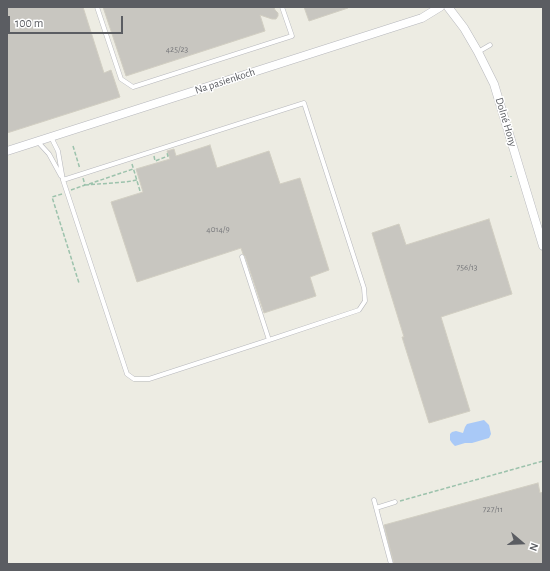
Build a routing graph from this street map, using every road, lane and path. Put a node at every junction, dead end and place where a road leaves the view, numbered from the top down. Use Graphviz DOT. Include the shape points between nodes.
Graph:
graph roads {
  1 [pos="97,7"];
  2 [pos="282,7"];
  3 [pos="440,7"];
  4 [pos="448,7"];
  5 [pos="490,45"];
  6 [pos="478,52"];
  7 [pos="51,137"];
  8 [pos="38,141"];
  9 [pos="166,148"];
  10 [pos="7,151"];
  11 [pos="154,156"];
  12 [pos="131,163"];
  13 [pos="133,169"];
  14 [pos="63,180"];
  15 [pos="137,180"];
  16 [pos="140,191"];
  17 [pos="540,228"];
  18 [pos="543,246"];
  19 [pos="242,257"];
  20 [pos="269,340"];
  21 [pos="543,461"];
  22 [pos="374,500"];
  23 [pos="395,502"];
  24 [pos="376,508"];
  25 [pos="391,564"];
  1 -- 2 [label="lane" via="121,79 133,87 292,36"];
  3 -- 7 [label="street, Na pasienkoch" via="422,18"];
  4 -- 6 [label="street, Dolné Hony"];
  5 -- 6 [label="lane"];
  6 -- 17 [label="street, Dolné Hony" via="494,84"];
  7 -- 8 [label="street, Na pasienkoch"];
  7 -- 14 [label="lane" via="58,151"];
  8 -- 10 [label="street, Na pasienkoch"];
  8 -- 14 [label="lane" via="49,154"];
  9 -- 11 [label="path" via="168,156 155,161"];
  9 -- 14 [label="lane"];
  9 -- 20 [label="lane" via="304,103 364,288 365,301 359,310"];
  12 -- 13 [label="path"];
  13 -- 15 [label="path"];
  13 -- 15 [label="path" via="86,185"];
  14 -- 20 [label="lane" via="127,374 134,379 149,379"];
  15 -- 16 [label="path"];
  17 -- 18 [label="street, Dolné Hony"];
  19 -- 20 [label="lane"];
  21 -- 23 [label="path"];
  22 -- 24 [label="lane"];
  23 -- 24 [label="lane"];
  24 -- 25 [label="lane"];
}
